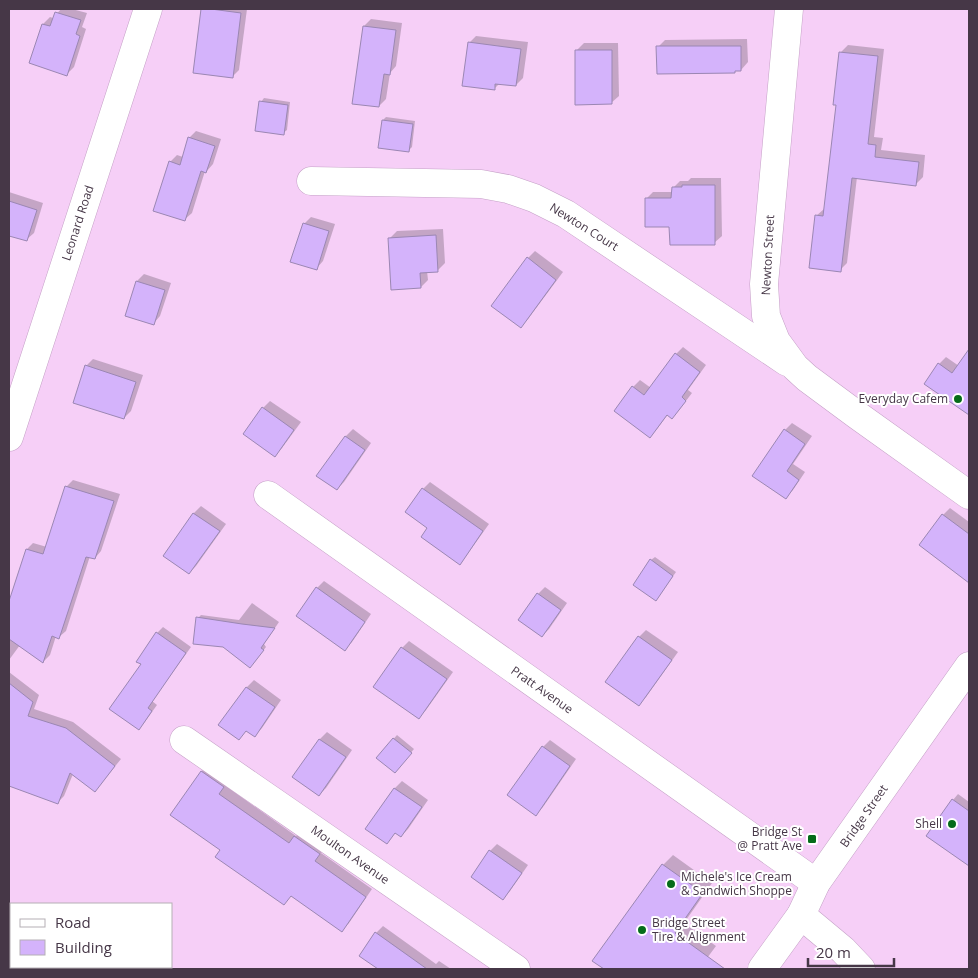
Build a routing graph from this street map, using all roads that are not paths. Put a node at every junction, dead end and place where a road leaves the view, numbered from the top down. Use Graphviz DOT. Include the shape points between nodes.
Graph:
graph roads {
  1 [pos="148,9"];
  2 [pos="789,9"];
  3 [pos="311,182"];
  4 [pos="795,367"];
  5 [pos="9,437"];
  6 [pos="268,495"];
  7 [pos="969,495"];
  8 [pos="969,666"];
  9 [pos="184,740"];
  10 [pos="816,883"];
  11 [pos="801,914"];
  12 [pos="516,969"];
  13 [pos="762,969"];
  14 [pos="861,969"];
  1 -- 5 [label="street, Leonard Road"];
  2 -- 4 [label="street, Newton Street" via="764,284 766,316 776,342"];
  3 -- 4 [label="street, Newton Court" via="481,184 508,188 566,214"];
  4 -- 7 [label="street, Newton Street"];
  6 -- 10 [label="street, Pratt Avenue"];
  8 -- 10 [label="street, Bridge Street"];
  9 -- 12 [label="street, Moulton Avenue"];
  10 -- 11 [label="street, Bridge Street"];
  11 -- 13 [label="street, Bridge Street"];
  11 -- 14 [label="street" via="844,950"];
}
